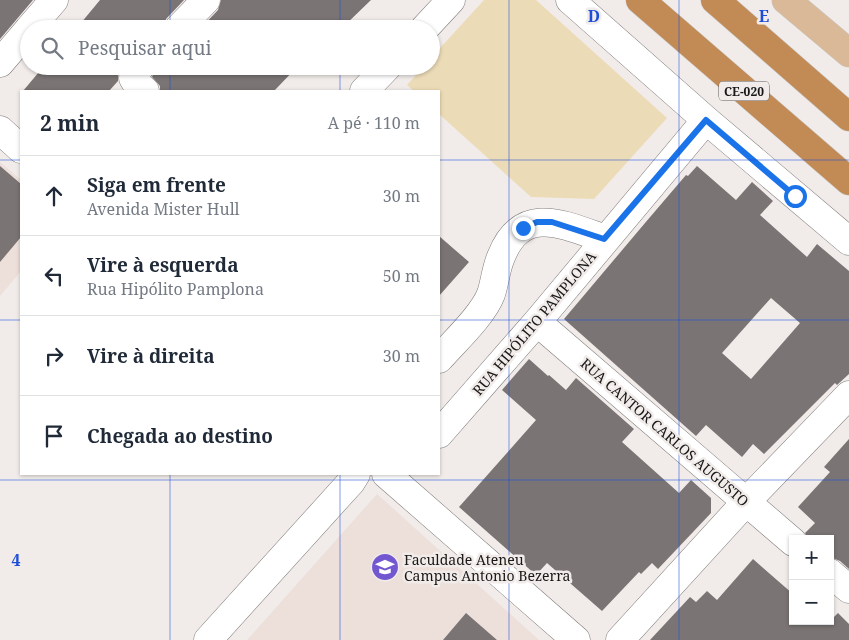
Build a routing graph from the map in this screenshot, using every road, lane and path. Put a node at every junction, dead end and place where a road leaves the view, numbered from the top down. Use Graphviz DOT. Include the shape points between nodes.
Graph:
graph roads {
  1 [pos="54,0"];
  2 [pos="206,0"];
  3 [pos="452,0"];
  4 [pos="570,0"];
  5 [pos="640,0"];
  6 [pos="715,0"];
  7 [pos="786,0"];
  8 [pos="37,20"];
  9 [pos="187,20"];
  10 [pos="433,20"];
  11 [pos="20,40"];
  12 [pos="849,53"];
  13 [pos="0,63"];
  14 [pos="134,75"];
  15 [pos="379,75"];
  16 [pos="144,90"];
  17 [pos="365,90"];
  18 [pos="849,117"];
  19 [pos="706,120"];
  20 [pos="0,130"];
  21 [pos="20,147"];
  22 [pos="849,181"];
  23 [pos="604,239"];
  24 [pos="849,241"];
  25 [pos="537,322"];
  26 [pos="440,359"];
  27 [pos="849,395"];
  28 [pos="440,433"];
  29 [pos="355,475"];
  30 [pos="396,477"];
  31 [pos="746,502"];
  32 [pos="789,539"];
  33 [pos="834,576"];
  34 [pos="849,589"];
  35 [pos="208,640"];
  36 [pos="576,640"];
  37 [pos="620,640"];
  1 -- 8 [label="street"];
  2 -- 9 [label="street"];
  3 -- 10 [label="street"];
  4 -- 19 [label="street"];
  5 -- 22 [label="highway, CE-020"];
  6 -- 18 [label="highway"];
  7 -- 12 [label="main road"];
  11 -- 13 [label="street"];
  14 -- 16 [label="street" via="136,83"];
  15 -- 17 [label="street"];
  19 -- 23 [label="street, RUA HIPÓLITO PAMPLONA"];
  19 -- 24 [label="street"];
  20 -- 21 [label="street"];
  23 -- 25 [label="street, RUA HIPÓLITO PAMPLONA"];
  23 -- 26 [label="street" via="552,222 537,222 523,228 501,256 491,295"];
  25 -- 28 [label="street, RUA HIPÓLITO PAMPLONA"];
  25 -- 31 [label="street, RUA CANTOR CARLOS AUGUSTO"];
  27 -- 31 [label="street"];
  29 -- 35 [label="street"];
  30 -- 36 [label="street"];
  31 -- 32 [label="street, RUA CANTOR CARLOS AUGUSTO"];
  31 -- 37 [label="street"];
  33 -- 34 [label="street"];
}
